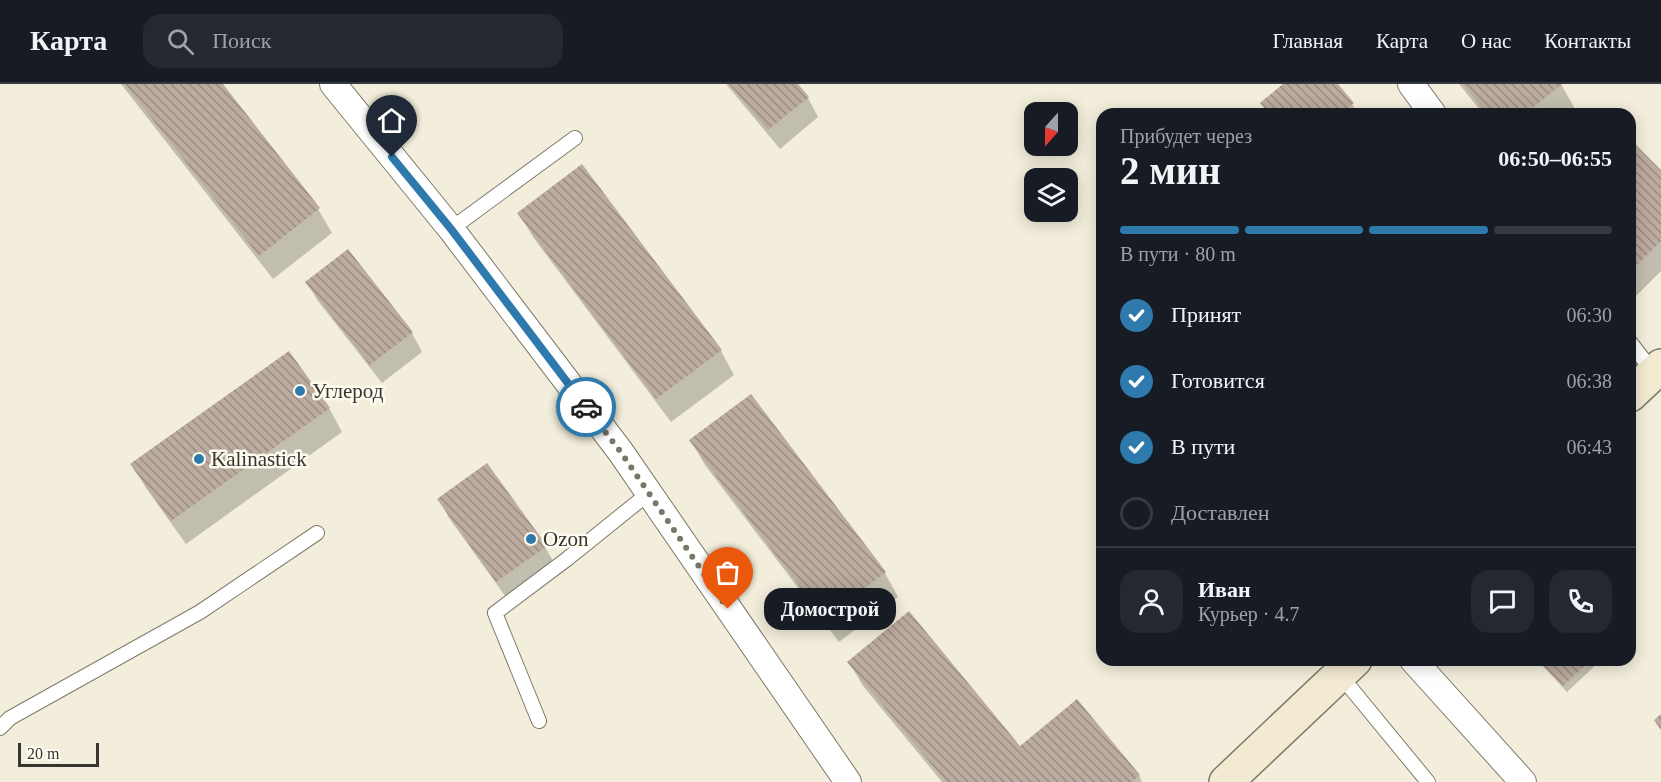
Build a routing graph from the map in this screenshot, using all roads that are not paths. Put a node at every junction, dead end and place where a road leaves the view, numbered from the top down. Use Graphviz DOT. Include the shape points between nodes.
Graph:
graph roads {
  1 [pos="333,84"];
  2 [pos="1411,84"];
  3 [pos="1429,108"];
  4 [pos="575,138"];
  5 [pos="451,229"];
  6 [pos="1636,348"];
  7 [pos="1658,369"];
  8 [pos="1636,389"];
  9 [pos="649,493"];
  10 [pos="317,533"];
  11 [pos="1418,666"];
  12 [pos="1347,667"];
  13 [pos="538,721"];
  14 [pos="0,728"];
  15 [pos="848,782"];
  16 [pos="1226,782"];
  17 [pos="1428,782"];
  18 [pos="1523,782"];
  1 -- 5 [label="street"];
  2 -- 3 [label="street"];
  4 -- 5 [label="lane"];
  5 -- 9 [label="street"];
  6 -- 7 [label="lane"];
  7 -- 8 [label="main road"];
  9 -- 13 [label="lane" via="495,613"];
  9 -- 15 [label="street"];
  10 -- 14 [label="lane" via="200,612 10,718"];
  11 -- 18 [label="street"];
  12 -- 16 [label="main road"];
  12 -- 17 [label="lane"];
}
